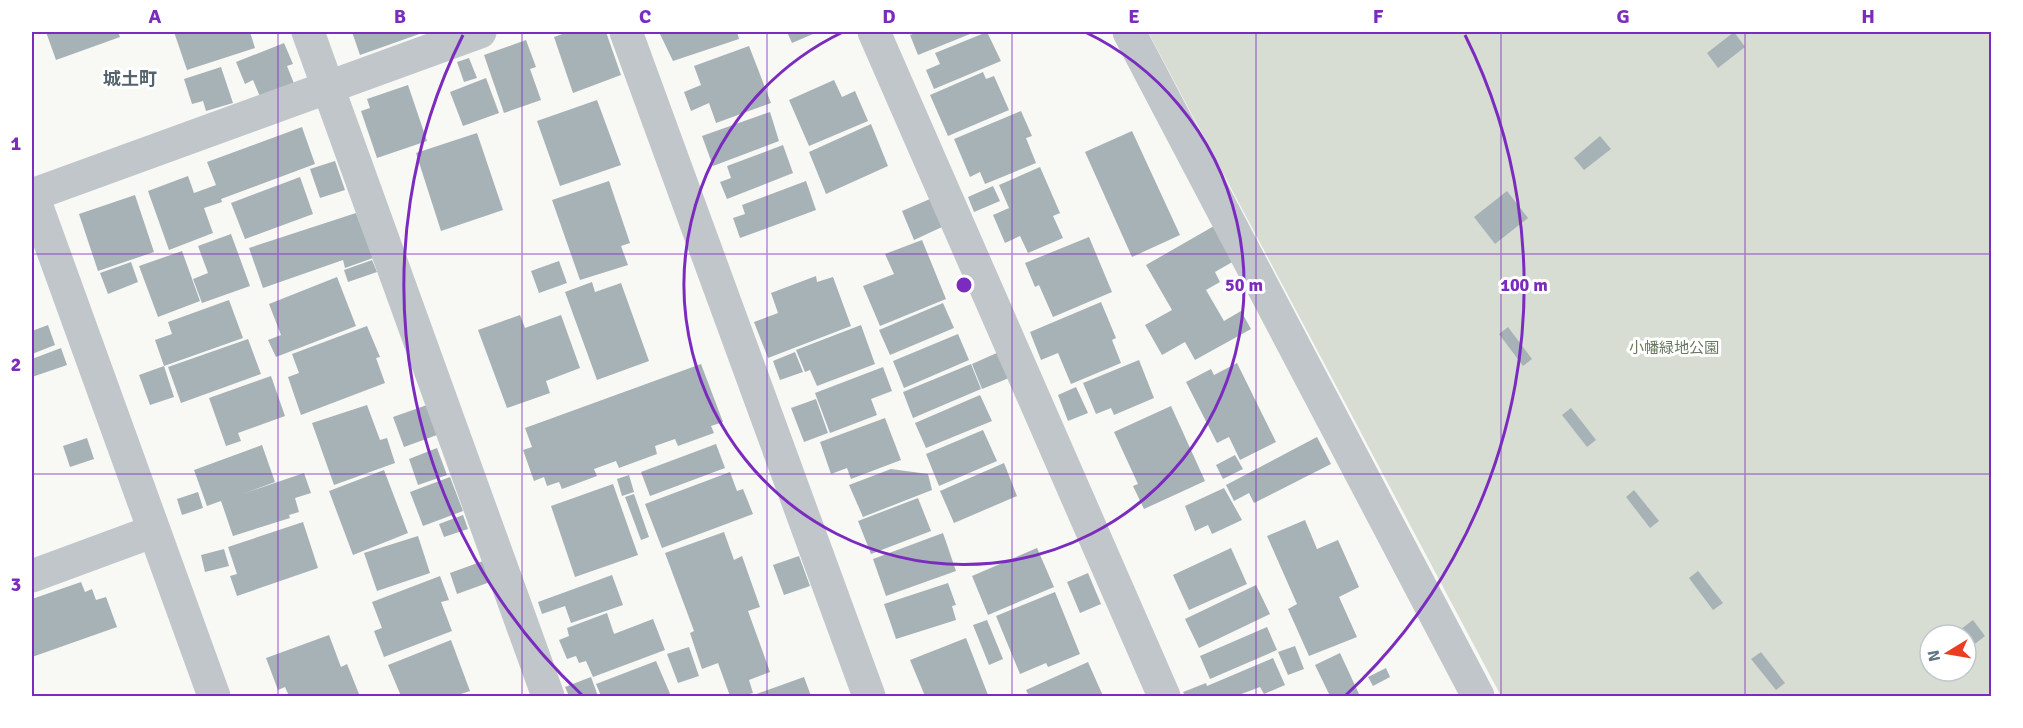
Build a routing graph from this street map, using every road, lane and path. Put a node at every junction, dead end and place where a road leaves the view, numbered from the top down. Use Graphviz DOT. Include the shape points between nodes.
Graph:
graph roads {
  1 [pos="308,32"];
  2 [pos="480,32"];
  3 [pos="626,32"];
  4 [pos="874,32"];
  5 [pos="1129,32"];
  6 [pos="329,88"];
  7 [pos="32,194"];
  8 [pos="154,531"];
  9 [pos="32,576"];
  10 [pos="214,696"];
  11 [pos="548,696"];
  12 [pos="869,696"];
  13 [pos="1164,696"];
  14 [pos="1478,696"];
  1 -- 6 [label="street"];
  2 -- 6 [label="street"];
  3 -- 12 [label="street"];
  4 -- 13 [label="street"];
  5 -- 14 [label="street"];
  6 -- 7 [label="street"];
  6 -- 11 [label="street"];
  7 -- 8 [label="street"];
  8 -- 9 [label="street"];
  8 -- 10 [label="street"];
}
